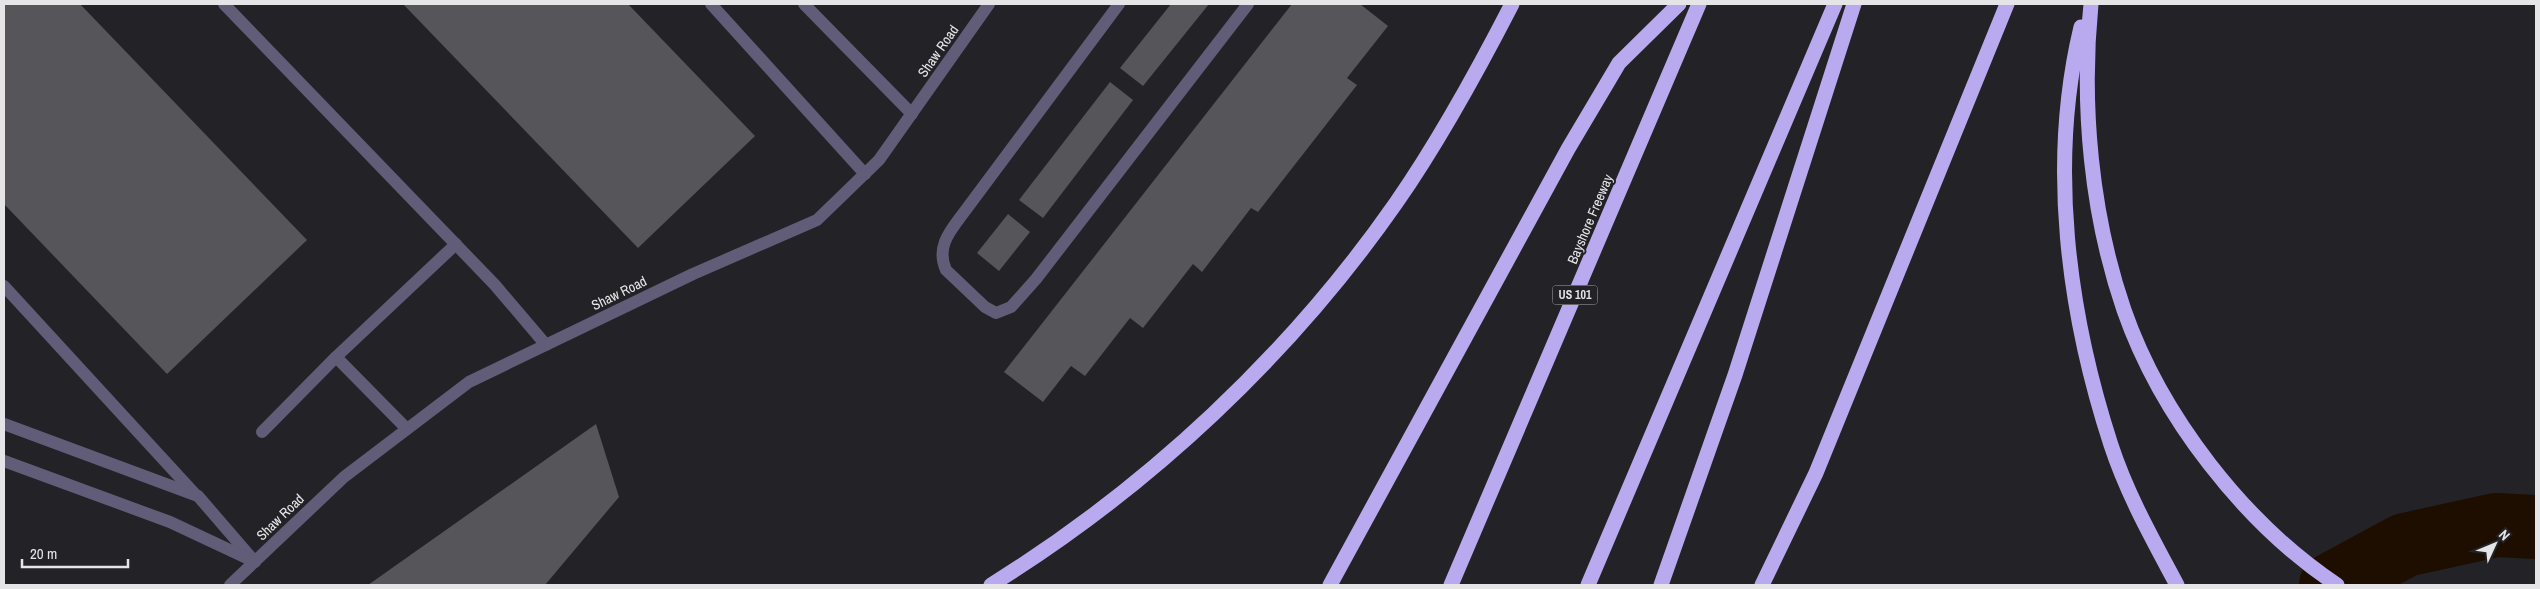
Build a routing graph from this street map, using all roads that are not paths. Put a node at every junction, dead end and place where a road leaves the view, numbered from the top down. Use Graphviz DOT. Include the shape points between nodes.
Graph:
graph roads {
  1 [pos="224,4"];
  2 [pos="711,4"];
  3 [pos="804,4"];
  4 [pos="989,4"];
  5 [pos="1119,4"];
  6 [pos="1248,4"];
  7 [pos="1512,4"];
  8 [pos="1679,4"];
  9 [pos="1699,4"];
  10 [pos="1835,4"];
  11 [pos="1854,4"];
  12 [pos="2007,4"];
  13 [pos="2087,4"];
  14 [pos="2091,4"];
  15 [pos="912,114"];
  16 [pos="865,174"];
  17 [pos="456,244"];
  18 [pos="4,286"];
  19 [pos="546,345"];
  20 [pos="336,357"];
  21 [pos="4,424"];
  22 [pos="407,429"];
  23 [pos="262,432"];
  24 [pos="4,461"];
  25 [pos="198,496"];
  26 [pos="255,562"];
  27 [pos="230,585"];
  28 [pos="991,585"];
  29 [pos="1330,585"];
  30 [pos="1451,585"];
  31 [pos="1588,585"];
  32 [pos="1661,585"];
  33 [pos="1762,585"];
  34 [pos="2178,585"];
  35 [pos="2336,585"];
  1 -- 17 [label="street"];
  2 -- 16 [label="street"];
  3 -- 15 [label="street"];
  4 -- 15 [label="street, Shaw Road"];
  5 -- 6 [label="street" via="943,244 942,262 946,270 985,307 996,313 1011,307 1036,278"];
  7 -- 28 [label="highway" via="1441,134 1396,203 1301,323 1241,387 1169,454 1100,511"];
  8 -- 29 [label="highway" via="1619,63 1568,149"];
  9 -- 30 [label="highway, Bayshore Freeway / US 101"];
  10 -- 31 [label="highway"];
  11 -- 32 [label="highway" via="1735,375"];
  12 -- 33 [label="highway" via="1816,473"];
  13 -- 34 [label="highway" via="2077,43 2068,110 2065,181 2071,274 2086,359 2111,447 2145,526"];
  14 -- 35 [label="highway" via="2087,39 2087,104 2106,244 2125,311 2149,366 2180,422 2220,478 2273,534"];
  15 -- 16 [label="street, Shaw Road"];
  16 -- 19 [label="street, Shaw Road" via="817,220 693,274"];
  17 -- 19 [label="street" via="496,285"];
  17 -- 20 [label="street"];
  18 -- 25 [label="street"];
  19 -- 22 [label="street, Shaw Road" via="469,382"];
  20 -- 22 [label="street"];
  20 -- 23 [label="street"];
  21 -- 25 [label="street"];
  22 -- 26 [label="street, Shaw Road" via="344,477"];
  24 -- 26 [label="street" via="170,522"];
  25 -- 26 [label="street"];
  26 -- 27 [label="street, Shaw Road"];
}
